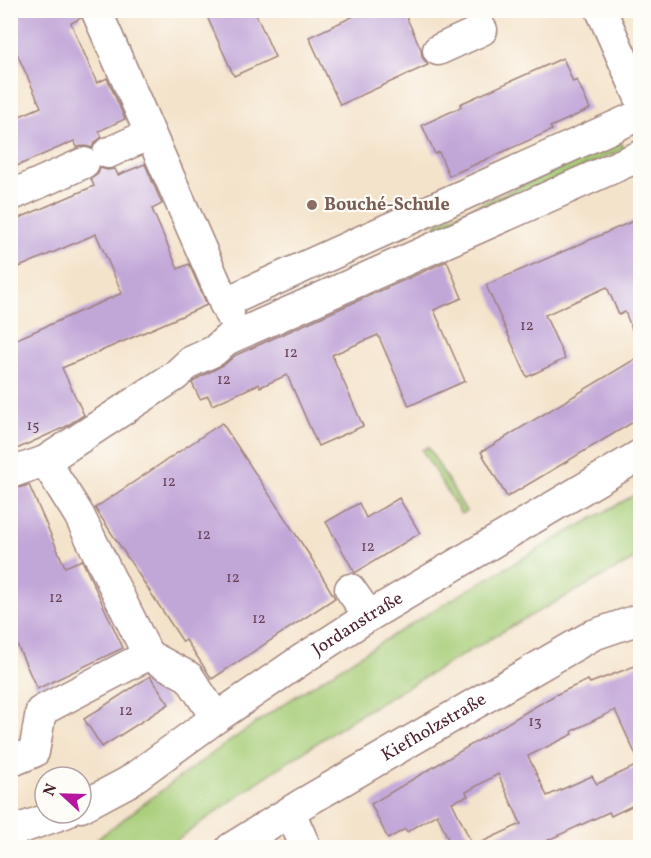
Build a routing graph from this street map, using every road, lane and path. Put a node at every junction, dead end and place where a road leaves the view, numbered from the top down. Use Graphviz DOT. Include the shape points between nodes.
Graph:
graph roads {
  1 [pos="96,10"];
  2 [pos="601,10"];
  3 [pos="482,30"];
  4 [pos="438,50"];
  5 [pos="640,98"];
  6 [pos="640,115"];
  7 [pos="150,134"];
  8 [pos="640,156"];
  9 [pos="10,196"];
  10 [pos="640,455"];
  11 [pos="45,461"];
  12 [pos="10,473"];
  13 [pos="351,589"];
  14 [pos="369,616"];
  15 [pos="640,619"];
  16 [pos="148,655"];
  17 [pos="216,718"];
  18 [pos="10,762"];
  19 [pos="93,801"];
  20 [pos="290,812"];
  21 [pos="33,824"];
  22 [pos="10,832"];
  23 [pos="231,848"];
  24 [pos="306,848"];
  1 -- 7 [label="street"];
  2 -- 5 [label="street"];
  3 -- 4 [label="street"];
  6 -- 7 [label="street" via="227,308"];
  7 -- 9 [label="street"];
  8 -- 11 [label="street" via="226,340"];
  10 -- 14 [label="street, Jordanstraße"];
  11 -- 12 [label="street"];
  11 -- 16 [label="street" via="79,515"];
  13 -- 14 [label="street"];
  14 -- 17 [label="street, Jordanstraße"];
  15 -- 20 [label="street, Kiefholzstraße" via="593,635"];
  16 -- 17 [label="street" via="189,677"];
  16 -- 18 [label="street" via="41,711 34,752"];
  17 -- 19 [label="street, Jordanstraße" via="128,782"];
  20 -- 23 [label="street, Kiefholzstraße"];
  20 -- 24 [label="street"];
  21 -- 22 [label="street"];
}
